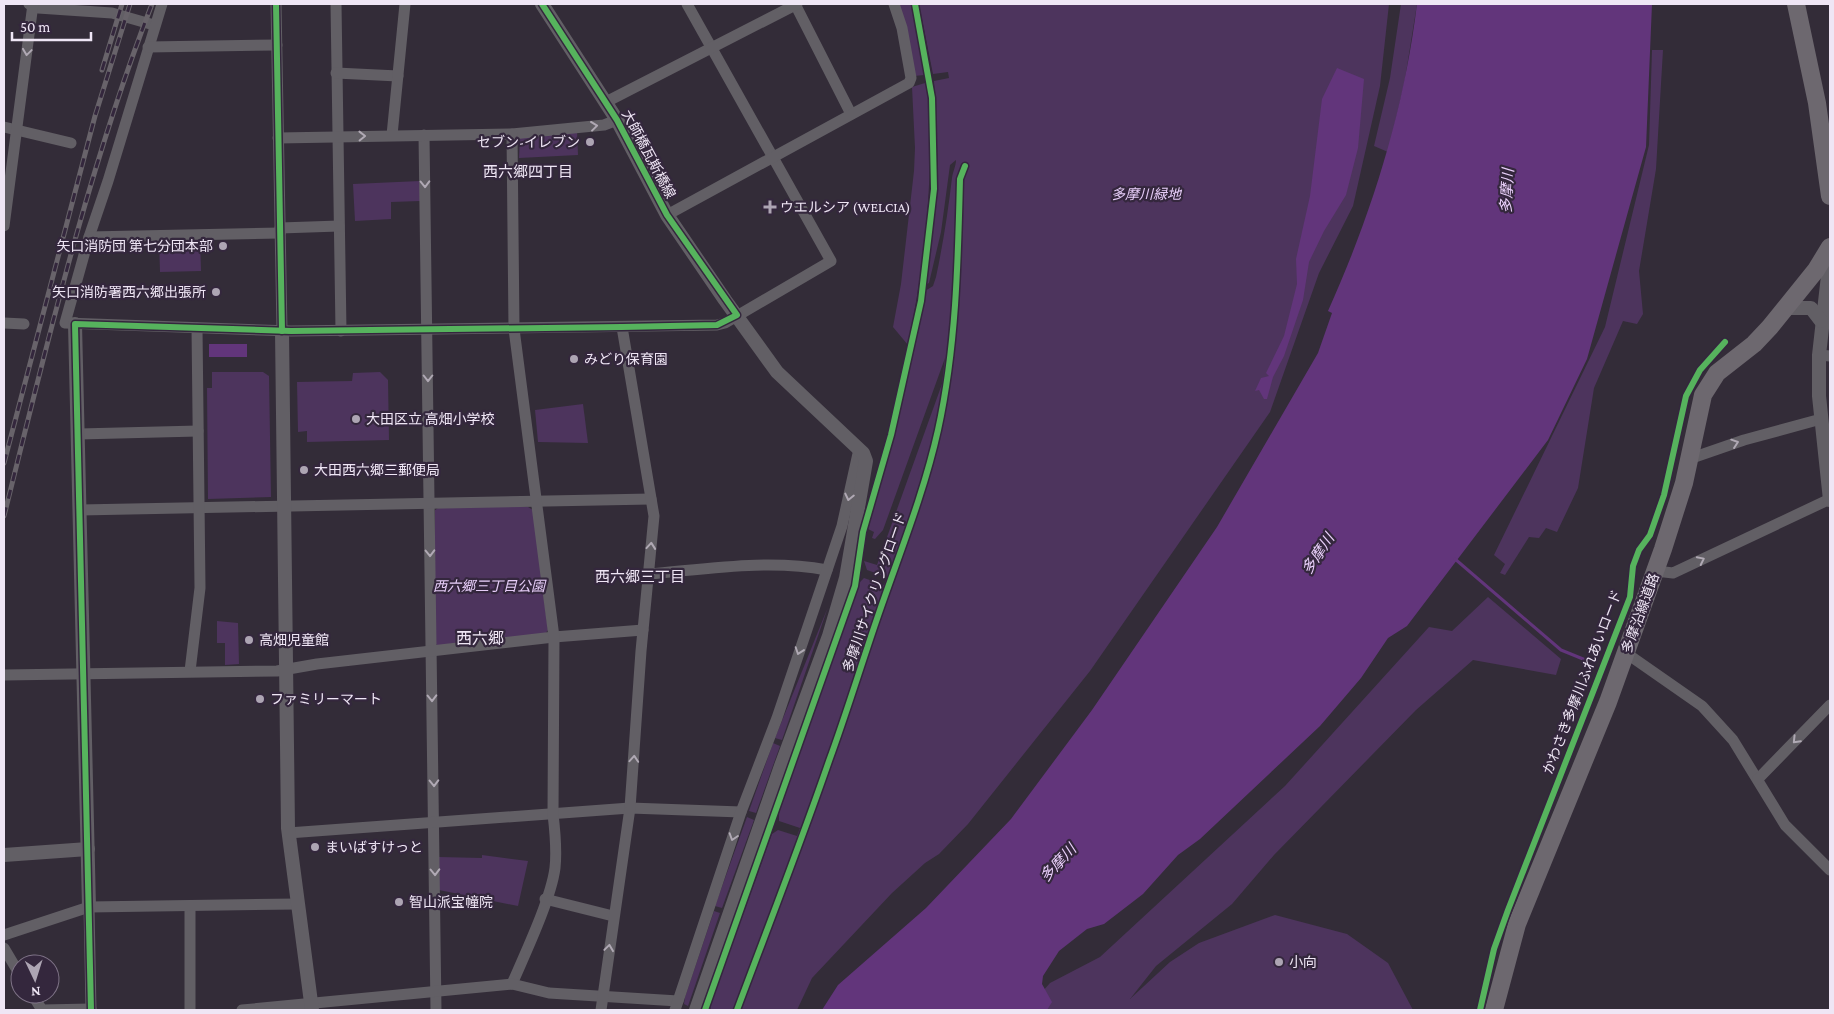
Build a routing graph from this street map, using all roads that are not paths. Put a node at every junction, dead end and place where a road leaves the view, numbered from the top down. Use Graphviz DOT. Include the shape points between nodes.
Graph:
graph roads {
  1 [pos="32,4"];
  2 [pos="162,4"];
  3 [pos="276,4"];
  4 [pos="336,4"];
  5 [pos="405,4"];
  6 [pos="542,4"];
  7 [pos="688,4"];
  8 [pos="796,4"];
  9 [pos="894,4"];
  10 [pos="1796,4"];
  11 [pos="154,25"];
  12 [pos="277,45"];
  13 [pos="148,47"];
  14 [pos="712,47"];
  15 [pos="336,73"];
  16 [pos="398,76"];
  17 [pos="606,102"];
  18 [pos="851,114"];
  19 [pos="617,120"];
  20 [pos="4,127"];
  21 [pos="16,130"];
  22 [pos="512,134"];
  23 [pos="424,135"];
  24 [pos="392,136"];
  25 [pos="337,137"];
  26 [pos="278,138"];
  27 [pos="71,143"];
  28 [pos="773,157"];
  29 [pos="1829,176"];
  30 [pos="1830,196"];
  31 [pos="667,215"];
  32 [pos="4,226"];
  33 [pos="339,226"];
  34 [pos="280,230"];
  35 [pos="89,237"];
  36 [pos="1830,247"];
  37 [pos="1830,258"];
  38 [pos="1786,308"];
  39 [pos="737,315"];
  40 [pos="4,323"];
  41 [pos="24,324"];
  42 [pos="75,324"];
  43 [pos="1824,325"];
  44 [pos="622,327"];
  45 [pos="197,328"];
  46 [pos="514,328"];
  47 [pos="427,330"];
  48 [pos="341,331"];
  49 [pos="282,332"];
  50 [pos="1824,356"];
  51 [pos="1825,398"];
  52 [pos="1821,419"];
  53 [pos="198,431"];
  54 [pos="79,434"];
  55 [pos="859,449"];
  56 [pos="1689,459"];
  57 [pos="651,499"];
  58 [pos="1830,500"];
  59 [pos="536,502"];
  60 [pos="428,504"];
  61 [pos="284,505"];
  62 [pos="199,507"];
  63 [pos="80,510"];
  64 [pos="827,570"];
  65 [pos="1656,571"];
  66 [pos="649,574"];
  67 [pos="643,630"];
  68 [pos="554,637"];
  69 [pos="431,653"];
  70 [pos="1626,653"];
  71 [pos="286,670"];
  72 [pos="190,671"];
  73 [pos="84,673"];
  74 [pos="4,674"];
  75 [pos="1830,706"];
  76 [pos="1758,779"];
  77 [pos="630,808"];
  78 [pos="741,812"];
  79 [pos="554,814"];
  80 [pos="434,824"];
  81 [pos="288,834"];
  82 [pos="88,850"];
  83 [pos="4,855"];
  84 [pos="1830,870"];
  85 [pos="545,899"];
  86 [pos="298,904"];
  87 [pos="190,906"];
  88 [pos="89,907"];
  89 [pos="613,916"];
  90 [pos="4,935"];
  91 [pos="512,984"];
  92 [pos="436,990"];
  93 [pos="602,996"];
  94 [pos="676,1006"];
  95 [pos="311,1007"];
  96 [pos="42,1010"];
  97 [pos="91,1010"];
  98 [pos="190,1010"];
  99 [pos="242,1010"];
  100 [pos="436,1010"];
  101 [pos="601,1010"];
  102 [pos="696,1010"];
  103 [pos="1494,1010"];
  1 -- 11 [label="street" via="47,9 112,12"];
  1 -- 21 [label="street, one-way"];
  2 -- 11 [label="street"];
  3 -- 12 [label="street"];
  4 -- 15 [label="street"];
  5 -- 16 [label="street"];
  6 -- 17 [label="street, 大師橋瓦斯橋線"];
  7 -- 14 [label="street"];
  8 -- 14 [label="street"];
  8 -- 18 [label="street"];
  9 -- 18 [label="street" via="902,28 911,81"];
  10 -- 29 [label="main road"];
  11 -- 13 [label="street"];
  12 -- 13 [label="street"];
  12 -- 26 [label="street"];
  13 -- 35 [label="street"];
  14 -- 17 [label="street"];
  14 -- 28 [label="street"];
  15 -- 16 [label="street"];
  15 -- 25 [label="street"];
  16 -- 24 [label="street"];
  17 -- 19 [label="street, 大師橋瓦斯橋線"];
  18 -- 28 [label="street"];
  22 -- 19 [label="street, one-way"];
  19 -- 31 [label="street, 大師橋瓦斯橋線"];
  20 -- 21 [label="street"];
  21 -- 27 [label="street"];
  21 -- 32 [label="street"];
  22 -- 23 [label="street"];
  22 -- 46 [label="street"];
  23 -- 24 [label="street"];
  23 -- 47 [label="street, one-way"];
  25 -- 24 [label="street, one-way"];
  25 -- 26 [label="street"];
  25 -- 33 [label="street"];
  26 -- 34 [label="street"];
  28 -- 31 [label="street"];
  28 -- 39 [label="street" via="831,261"];
  29 -- 30 [label="main road"];
  31 -- 39 [label="street, 大師橋瓦斯橋線"];
  33 -- 34 [label="street"];
  33 -- 48 [label="street"];
  34 -- 35 [label="street"];
  34 -- 49 [label="street"];
  35 -- 42 [label="street" via="65,323"];
  36 -- 38 [label="main road, 多摩沿線道路"];
  37 -- 43 [label="street"];
  38 -- 43 [label="street" via="1811,308"];
  38 -- 56 [label="main road, 多摩沿線道路" via="1754,344 1717,373 1707,387 1700,403"];
  39 -- 44 [label="street" via="717,325"];
  39 -- 55 [label="street, 大師橋瓦斯橋線" via="777,372"];
  40 -- 41 [label="street"];
  42 -- 45 [label="street"];
  42 -- 54 [label="street"];
  43 -- 50 [label="street"];
  44 -- 46 [label="street"];
  44 -- 57 [label="street"];
  45 -- 49 [label="street"];
  45 -- 53 [label="street"];
  46 -- 47 [label="street"];
  46 -- 59 [label="street"];
  47 -- 48 [label="street"];
  47 -- 60 [label="street, one-way"];
  48 -- 49 [label="street"];
  49 -- 61 [label="street"];
  50 -- 51 [label="street"];
  51 -- 52 [label="street"];
  56 -- 52 [label="street, one-way"];
  52 -- 58 [label="street"];
  53 -- 54 [label="street"];
  53 -- 62 [label="street"];
  54 -- 63 [label="street"];
  55 -- 64 [label="street, one-way" via="850,493"];
  55 -- 102 [label="street" via="866,461 846,578 829,636"];
  56 -- 65 [label="main road, 多摩沿線道路"];
  57 -- 59 [label="street"];
  66 -- 57 [label="street, one-way" via="654,516"];
  65 -- 58 [label="street, one-way" via="1673,573"];
  59 -- 60 [label="street"];
  59 -- 68 [label="street"];
  60 -- 61 [label="street"];
  60 -- 69 [label="street, one-way"];
  61 -- 62 [label="street"];
  61 -- 71 [label="street"];
  62 -- 63 [label="street"];
  62 -- 72 [label="street" via="200,588"];
  63 -- 73 [label="street"];
  64 -- 66 [label="street" via="801,565 724,567"];
  64 -- 78 [label="street, one-way"];
  65 -- 70 [label="main road, 多摩沿線道路"];
  66 -- 67 [label="street"];
  67 -- 68 [label="street"];
  77 -- 67 [label="street, one-way"];
  68 -- 69 [label="street"];
  68 -- 79 [label="street"];
  69 -- 71 [label="street"];
  69 -- 80 [label="street, one-way"];
  70 -- 76 [label="street" via="1702,706 1733,740"];
  70 -- 103 [label="main road, 多摩沿線道路" via="1517,924"];
  71 -- 72 [label="street"];
  71 -- 81 [label="street"];
  72 -- 73 [label="street"];
  73 -- 74 [label="street"];
  73 -- 82 [label="street"];
  75 -- 76 [label="street, one-way"];
  76 -- 84 [label="street" via="1785,825"];
  77 -- 78 [label="street"];
  77 -- 79 [label="street"];
  77 -- 89 [label="street"];
  78 -- 94 [label="street, one-way"];
  79 -- 80 [label="street"];
  79 -- 85 [label="street" via="554,869"];
  80 -- 81 [label="street"];
  80 -- 92 [label="street, one-way"];
  81 -- 86 [label="street"];
  82 -- 83 [label="street"];
  82 -- 88 [label="street"];
  85 -- 89 [label="street"];
  85 -- 91 [label="street"];
  86 -- 87 [label="street"];
  86 -- 95 [label="street"];
  87 -- 88 [label="street"];
  87 -- 98 [label="street"];
  88 -- 90 [label="street"];
  88 -- 97 [label="street"];
  93 -- 89 [label="street, one-way"];
  91 -- 92 [label="street"];
  91 -- 93 [label="street" via="549,994"];
  92 -- 95 [label="street"];
  92 -- 100 [label="street"];
  93 -- 94 [label="street"];
  93 -- 101 [label="street"];
  95 -- 99 [label="street"];
  96 -- 97 [label="street"];
}
